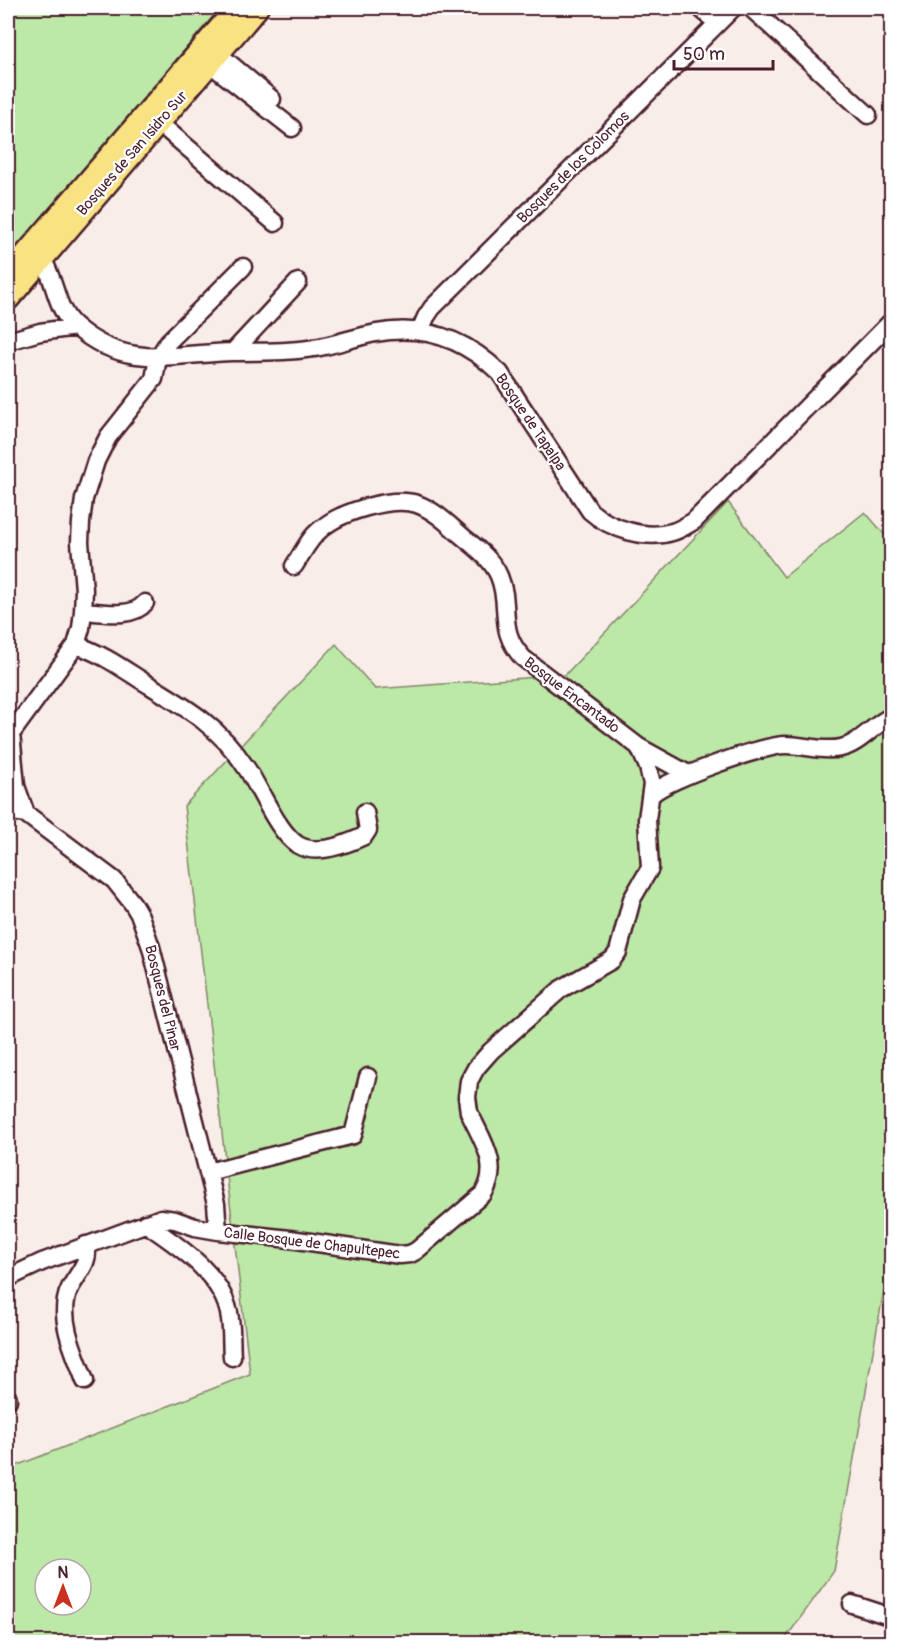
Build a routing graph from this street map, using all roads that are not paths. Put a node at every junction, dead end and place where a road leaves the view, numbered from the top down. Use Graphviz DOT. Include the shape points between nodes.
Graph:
graph roads {
  1 [pos="237,8"];
  2 [pos="257,8"];
  3 [pos="700,8"];
  4 [pos="733,8"];
  5 [pos="752,8"];
  6 [pos="717,23"];
  7 [pos="211,53"];
  8 [pos="283,108"];
  9 [pos="868,115"];
  10 [pos="159,123"];
  11 [pos="292,128"];
  12 [pos="275,223"];
  13 [pos="37,252"];
  14 [pos="243,267"];
  15 [pos="8,275"];
  16 [pos="298,282"];
  17 [pos="8,299"];
  18 [pos="891,321"];
  19 [pos="76,327"];
  20 [pos="420,331"];
  21 [pos="8,341"];
  22 [pos="233,352"];
  23 [pos="158,358"];
  24 [pos="294,566"];
  25 [pos="145,603"];
  26 [pos="83,612"];
  27 [pos="76,645"];
  28 [pos="891,716"];
  29 [pos="9,736"];
  30 [pos="639,747"];
  31 [pos="688,774"];
  32 [pos="652,794"];
  33 [pos="8,811"];
  34 [pos="365,812"];
  35 [pos="26,814"];
  36 [pos="368,1077"];
  37 [pos="208,1172"];
  38 [pos="145,1223"];
  39 [pos="218,1231"];
  40 [pos="86,1245"];
  41 [pos="8,1278"];
  42 [pos="232,1357"];
  43 [pos="85,1381"];
  44 [pos="852,1604"];
  45 [pos="891,1617"];
  1 -- 7 [label="main road, Bosques de San Isidro Sur"];
  2 -- 7 [label="main road, Bosques de San Isidro Sur"];
  3 -- 6 [label="street"];
  4 -- 6 [label="street, Bosques de los Colomos"];
  5 -- 9 [label="street"];
  6 -- 20 [label="street, Bosques de los Colomos" via="432,308"];
  7 -- 8 [label="street"];
  7 -- 10 [label="main road, Bosques de San Isidro Sur"];
  7 -- 11 [label="street"];
  7 -- 13 [label="main road, Bosques de San Isidro Sur"];
  10 -- 12 [label="street"];
  10 -- 13 [label="main road, Bosques de San Isidro Sur"];
  13 -- 15 [label="main road, Bosques de San Isidro Sur"];
  13 -- 17 [label="main road, Bosques de San Isidro Sur"];
  13 -- 19 [label="street" via="64,315"];
  14 -- 23 [label="street" via="168,342"];
  16 -- 22 [label="street"];
  18 -- 20 [label="street, Bosque de Tapalpa" via="694,521 666,534 625,530 600,520 590,511 500,374 467,348"];
  19 -- 21 [label="street"];
  19 -- 23 [label="street, Bosque de Tapalpa" via="108,347"];
  20 -- 22 [label="street, Bosque de Tapalpa" via="402,329 304,350"];
  22 -- 23 [label="street, Bosque de Tapalpa"];
  23 -- 26 [label="street" via="154,379 108,436 89,481 80,542"];
  24 -- 30 [label="street, Bosque Encantado" via="315,534 333,520 394,502 417,504 429,510 481,552 499,576 507,633 516,651"];
  25 -- 26 [label="street" via="132,612"];
  26 -- 27 [label="street"];
  27 -- 29 [label="street"];
  27 -- 34 [label="street" via="109,659 210,725 245,765 287,836 298,845 326,849 364,836 368,830"];
  28 -- 31 [label="street" via="843,747 770,746"];
  29 -- 35 [label="street" via="16,786"];
  30 -- 31 [label="street, Bosque Encantado"];
  30 -- 32 [label="street" via="650,774"];
  31 -- 32 [label="street"];
  32 -- 39 [label="street, Calle Bosque de Chapultepec" via="647,819 650,868 632,899 615,957 561,989 491,1051 471,1075 467,1105 487,1148 491,1170 483,1194 410,1254"];
  33 -- 35 [label="street"];
  35 -- 37 [label="street, Bosques del Pinar" via="114,880 140,916"];
  36 -- 37 [label="street" via="353,1135"];
  37 -- 39 [label="street, Bosques del Pinar"];
  38 -- 39 [label="street, Calle Bosque de Chapultepec" via="169,1218"];
  38 -- 40 [label="street, Calle Bosque de Chapultepec"];
  38 -- 42 [label="street" via="176,1244 217,1284 230,1317"];
  40 -- 41 [label="street, Calle Bosque de Chapultepec"];
  40 -- 43 [label="street" via="87,1260 68,1291 65,1308 67,1329"];
  44 -- 45 [label="street"];
}
